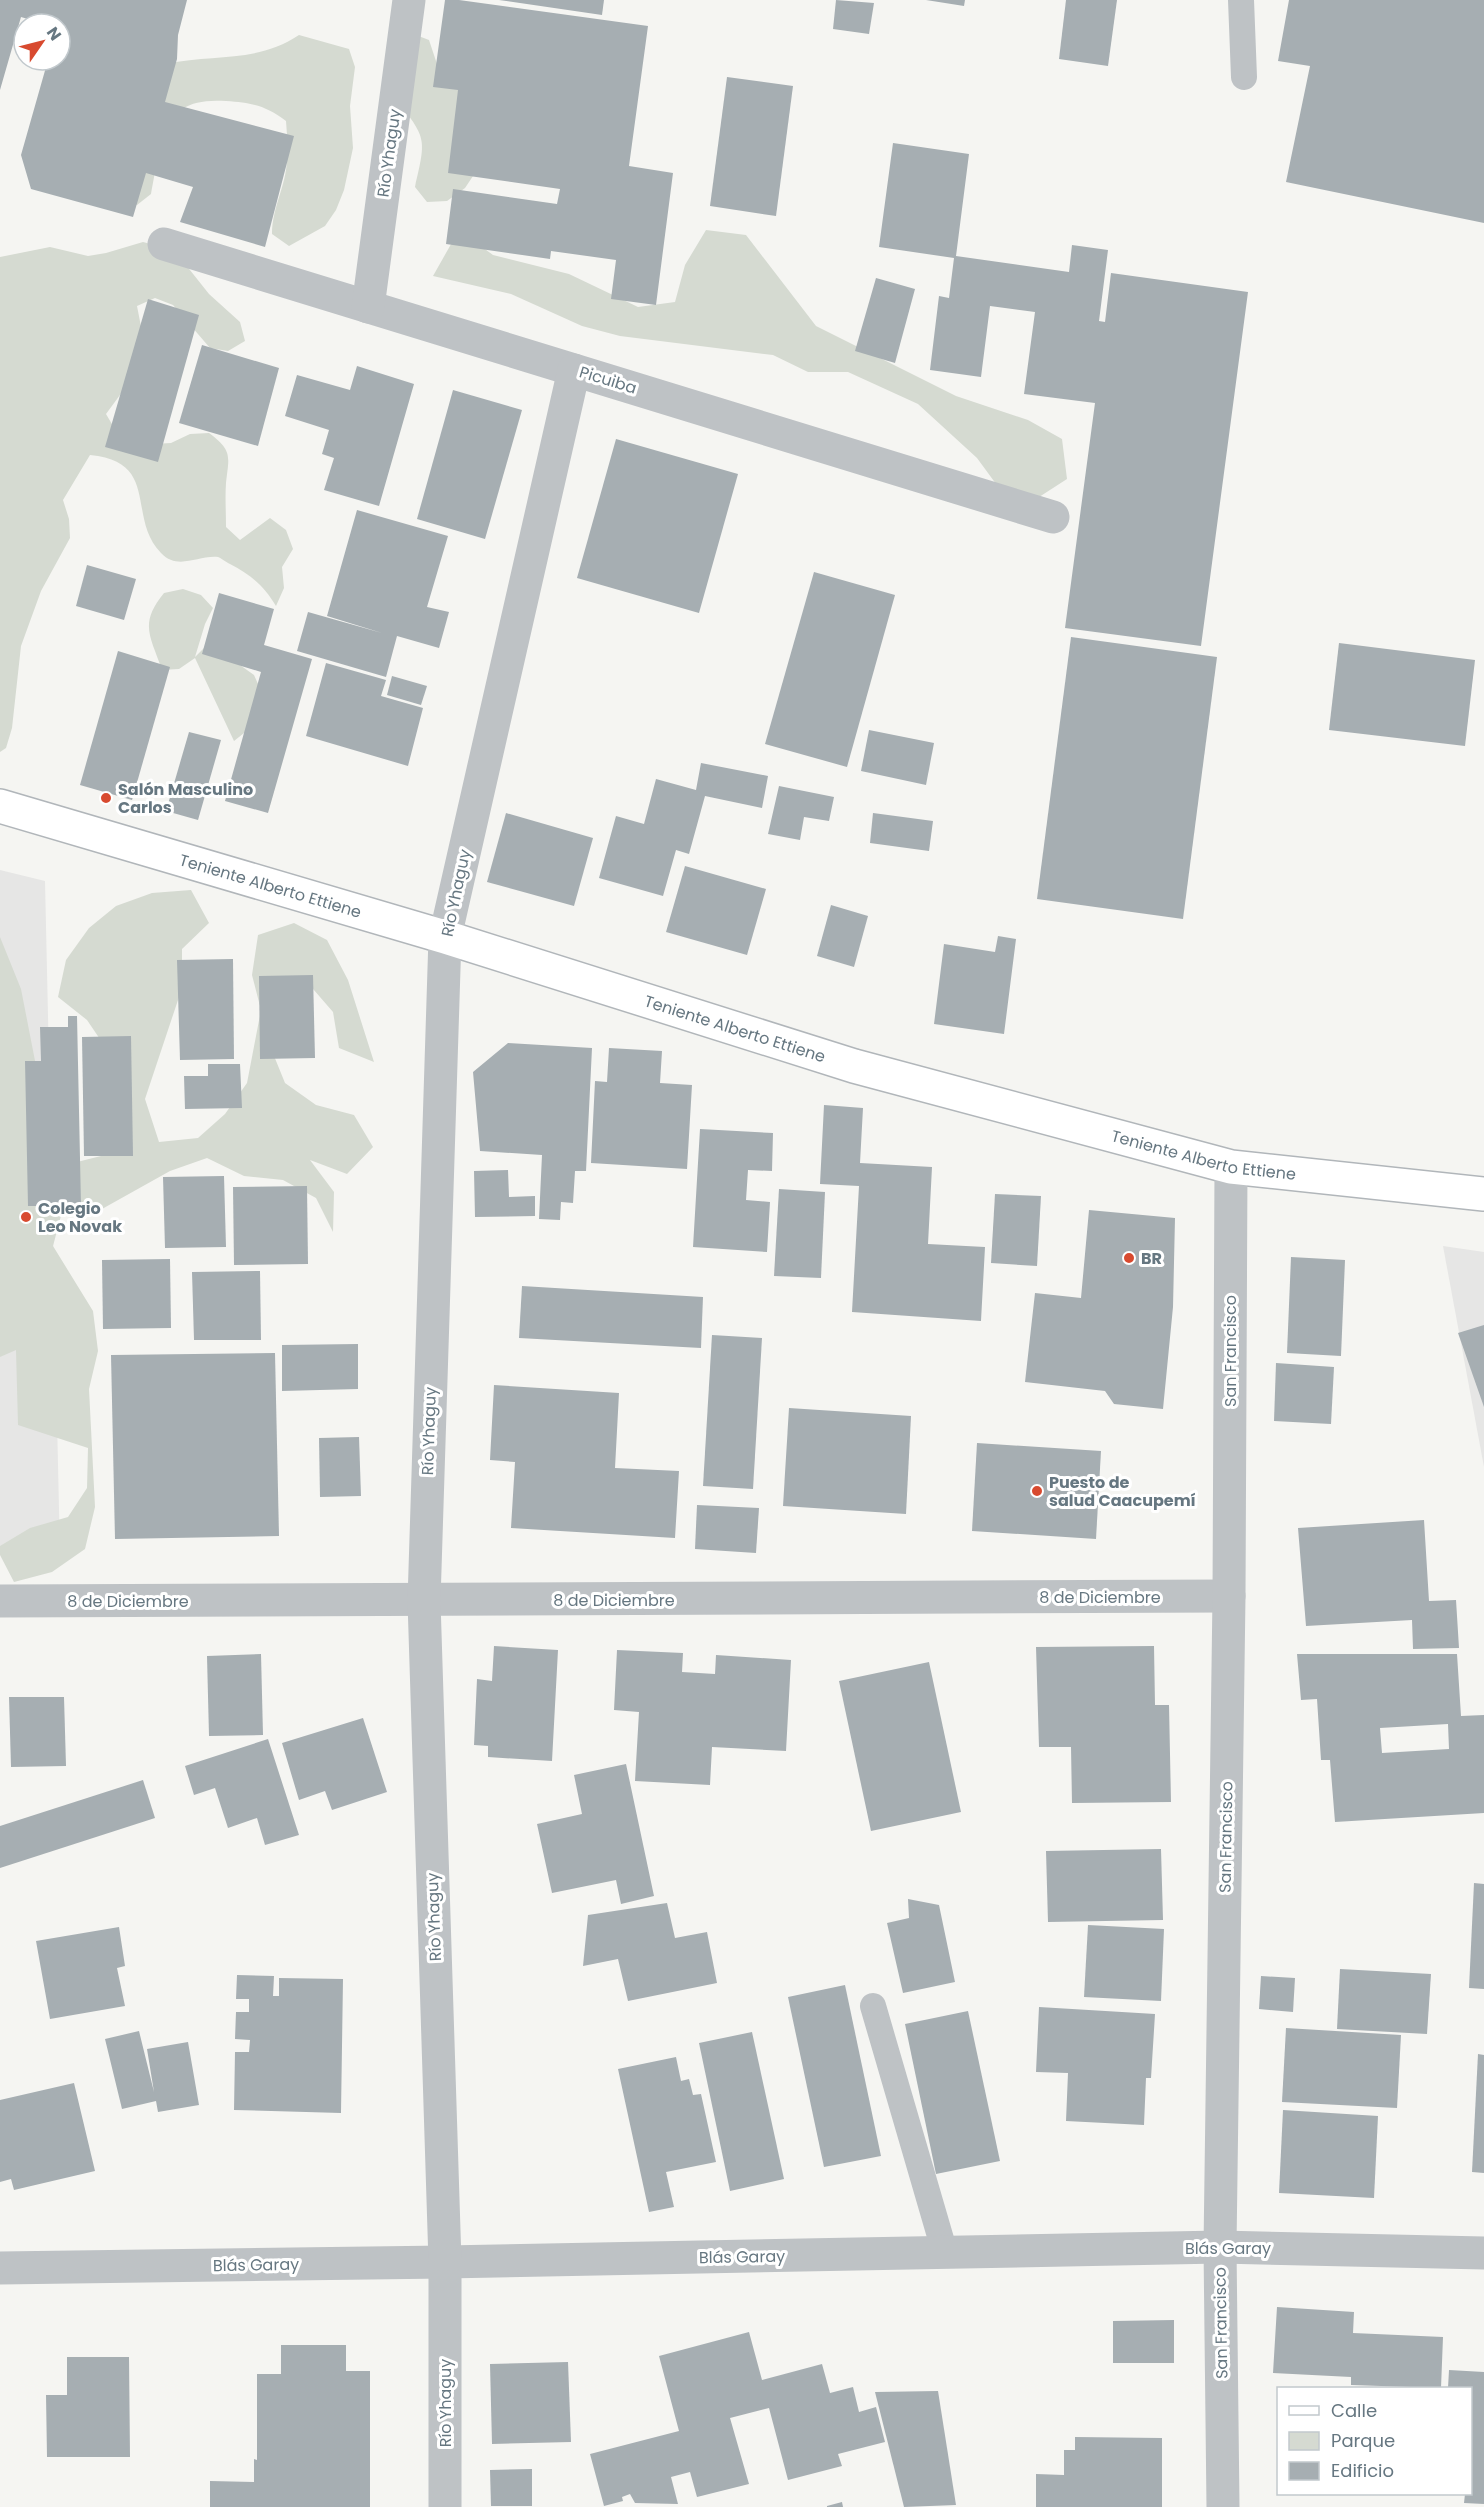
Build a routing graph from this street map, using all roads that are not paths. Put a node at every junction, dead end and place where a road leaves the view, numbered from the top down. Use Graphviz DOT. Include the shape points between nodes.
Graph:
graph roads {
  1 [pos="409,0"];
  2 [pos="1241,0"];
  3 [pos="1245,77"];
  4 [pos="164,244"];
  5 [pos="368,307"];
  6 [pos="574,370"];
  7 [pos="1053,517"];
  8 [pos="0,806"];
  9 [pos="445,937"];
  10 [pos="1231,1167"];
  11 [pos="1484,1194"];
  12 [pos="1229,1596"];
  13 [pos="0,1601"];
  14 [pos="424,1601"];
  15 [pos="873,2006"];
  16 [pos="1220,2247"];
  17 [pos="945,2253"];
  18 [pos="1484,2253"];
  19 [pos="445,2262"];
  20 [pos="0,2268"];
  21 [pos="445,2507"];
  22 [pos="1223,2507"];
  1 -- 5 [label="street, Río Yhaguy"];
  2 -- 3 [label="lane"];
  4 -- 5 [label="street, Picuiba"];
  5 -- 6 [label="street, Picuiba"];
  6 -- 7 [label="street, Picuiba"];
  6 -- 9 [label="street, Río Yhaguy"];
  8 -- 9 [label="main road, Teniente Alberto Ettiene"];
  9 -- 10 [label="main road, Teniente Alberto Ettiene" via="854,1066"];
  9 -- 14 [label="street, Río Yhaguy"];
  10 -- 11 [label="main road, Teniente Alberto Ettiene"];
  10 -- 12 [label="street, San Francisco"];
  12 -- 14 [label="street, 8 de Diciembre"];
  12 -- 16 [label="street, San Francisco"];
  13 -- 14 [label="street, 8 de Diciembre"];
  14 -- 19 [label="street, Río Yhaguy"];
  15 -- 17 [label="lane"];
  16 -- 17 [label="street, Blás Garay"];
  16 -- 18 [label="street, Blás Garay"];
  16 -- 22 [label="street, San Francisco"];
  17 -- 19 [label="street, Blás Garay"];
  19 -- 20 [label="street, Blás Garay"];
  19 -- 21 [label="street, Río Yhaguy"];
}
